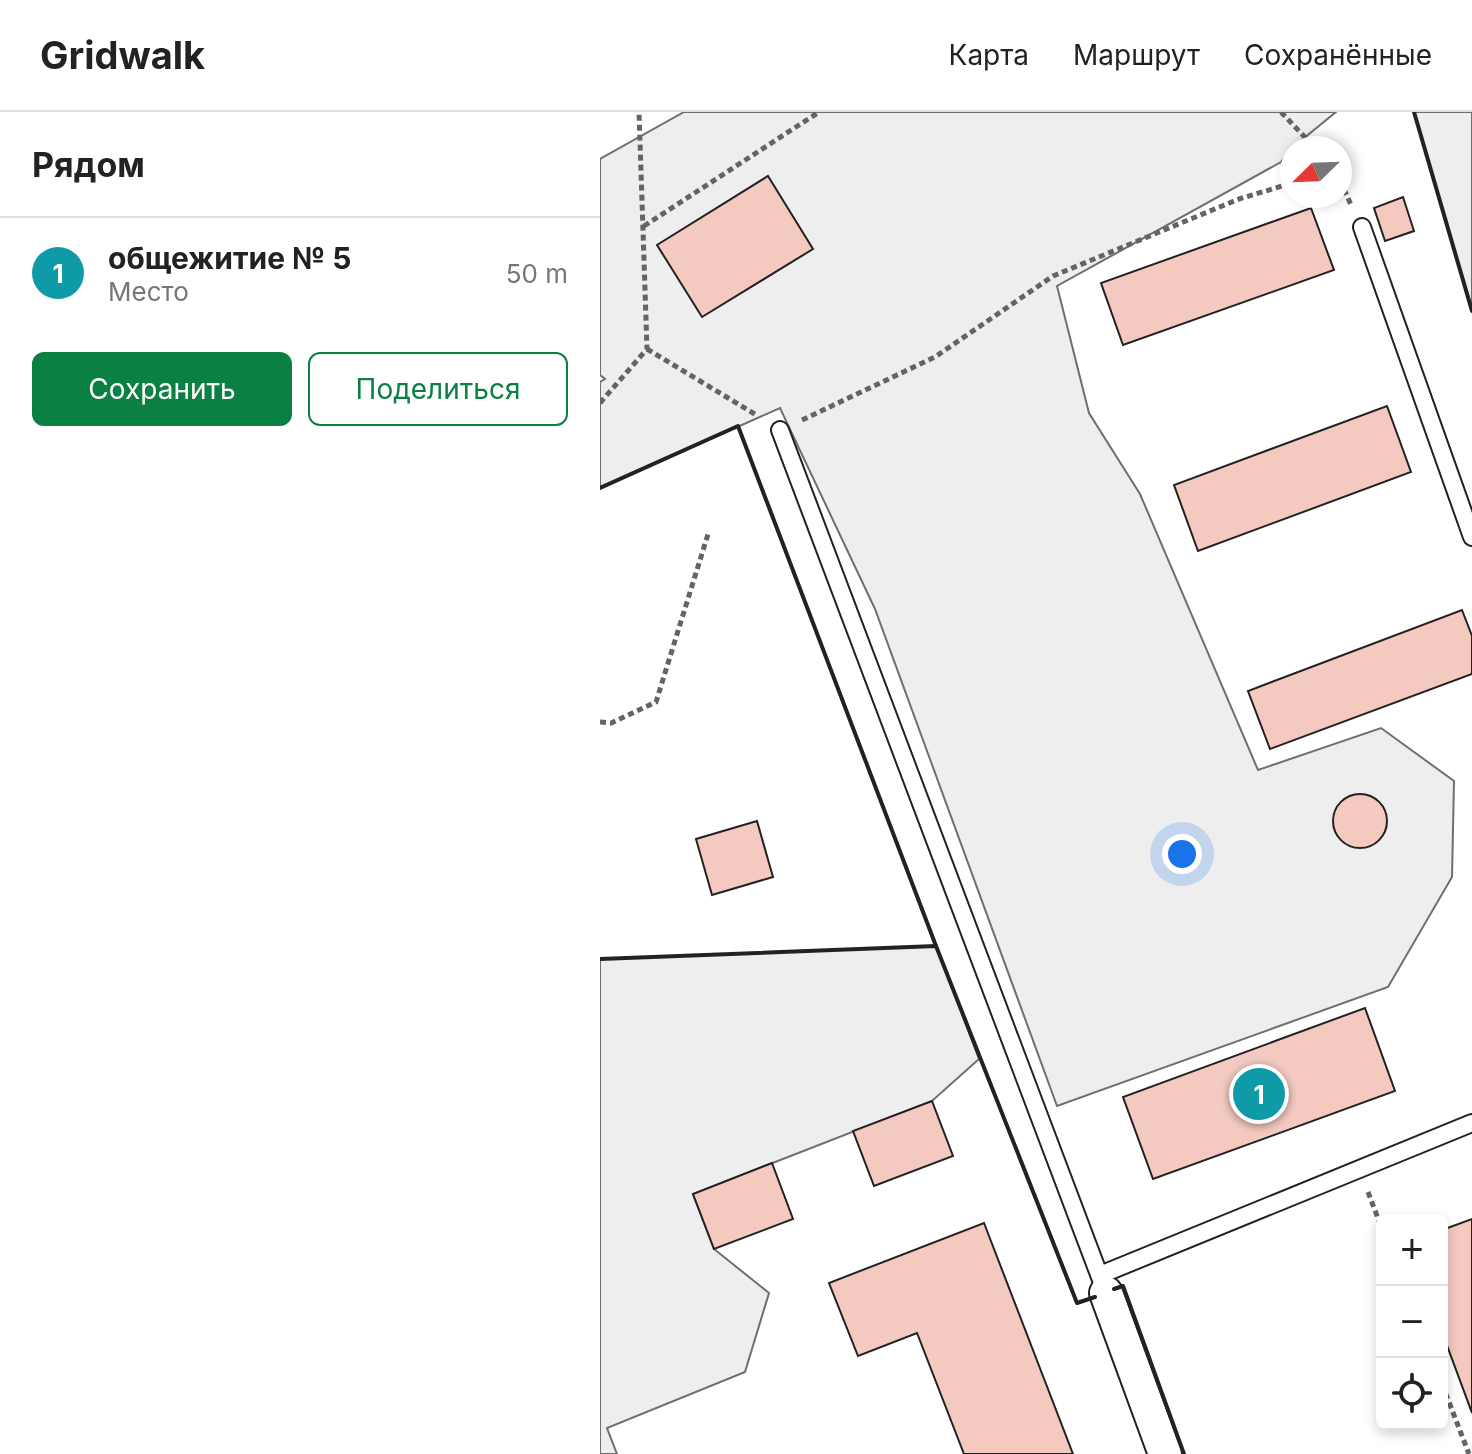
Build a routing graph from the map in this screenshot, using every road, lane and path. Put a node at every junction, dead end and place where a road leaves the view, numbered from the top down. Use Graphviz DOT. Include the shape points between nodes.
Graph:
graph roads {
  1 [pos="639,112"];
  2 [pos="819,112"];
  3 [pos="1281,112"];
  4 [pos="1304,136"];
  5 [pos="1280,187"];
  6 [pos="643,226"];
  7 [pos="1362,227"];
  8 [pos="647,349"];
  9 [pos="600,403"];
  10 [pos="780,430"];
  11 [pos="709,531"];
  12 [pos="1472,537"];
  13 [pos="600,722"];
  14 [pos="1472,1123"];
  15 [pos="1359,1169"];
  16 [pos="1376,1214"];
  17 [pos="1103,1284"];
  18 [pos="1448,1400"];
  19 [pos="1165,1454"];
  20 [pos="1469,1454"];
  1 -- 6 [label="path"];
  2 -- 6 [label="path"];
  3 -- 4 [label="path"];
  5 -- 10 [label="path" via="1053,276 935,357"];
  6 -- 8 [label="path"];
  7 -- 12 [label="lane"];
  8 -- 9 [label="path"];
  8 -- 10 [label="path"];
  10 -- 17 [label="lane"];
  11 -- 13 [label="path" via="656,702 611,723"];
  14 -- 15 [label="lane"];
  15 -- 16 [label="path"];
  15 -- 17 [label="lane"];
  17 -- 19 [label="street"];
  18 -- 20 [label="path"];
}
